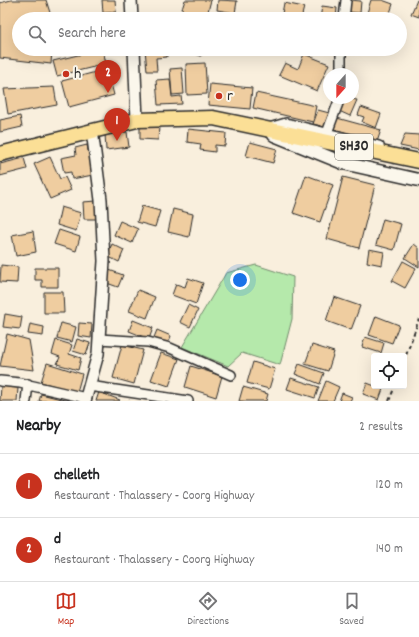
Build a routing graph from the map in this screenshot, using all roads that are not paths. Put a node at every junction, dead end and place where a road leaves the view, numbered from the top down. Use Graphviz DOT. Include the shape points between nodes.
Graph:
graph roads {
  1 [pos="131,0"];
  2 [pos="346,0"];
  3 [pos="132,12"];
  4 [pos="345,12"];
  5 [pos="134,56"];
  6 [pos="341,56"];
  7 [pos="341,68"];
  8 [pos="338,104"];
  9 [pos="137,120"];
  10 [pos="259,127"];
  11 [pos="92,130"];
  12 [pos="327,133"];
  13 [pos="0,154"];
  14 [pos="419,155"];
  15 [pos="419,161"];
  16 [pos="419,180"];
  17 [pos="99,339"];
  18 [pos="232,375"];
  19 [pos="0,381"];
  20 [pos="28,384"];
  21 [pos="89,386"];
  22 [pos="85,400"];
  23 [pos="26,401"];
  24 [pos="188,401"];
  1 -- 3 [label="street"];
  2 -- 4 [label="street"];
  5 -- 9 [label="street"];
  6 -- 7 [label="street"];
  8 -- 12 [label="street"];
  9 -- 10 [label="main road, SH30" via="212,118"];
  9 -- 11 [label="main road, SH30"];
  10 -- 12 [label="street" via="286,123"];
  10 -- 15 [label="main road, SH30"];
  10 -- 16 [label="main road" via="343,164"];
  11 -- 13 [label="main road, SH30"];
  11 -- 17 [label="street" via="101,200 104,261"];
  12 -- 14 [label="street"];
  17 -- 18 [label="street" via="148,342 170,348"];
  17 -- 21 [label="street" via="98,354"];
  19 -- 20 [label="street"];
  20 -- 22 [label="street"];
  20 -- 23 [label="street"];
  21 -- 22 [label="street"];
  21 -- 24 [label="street"];
}
